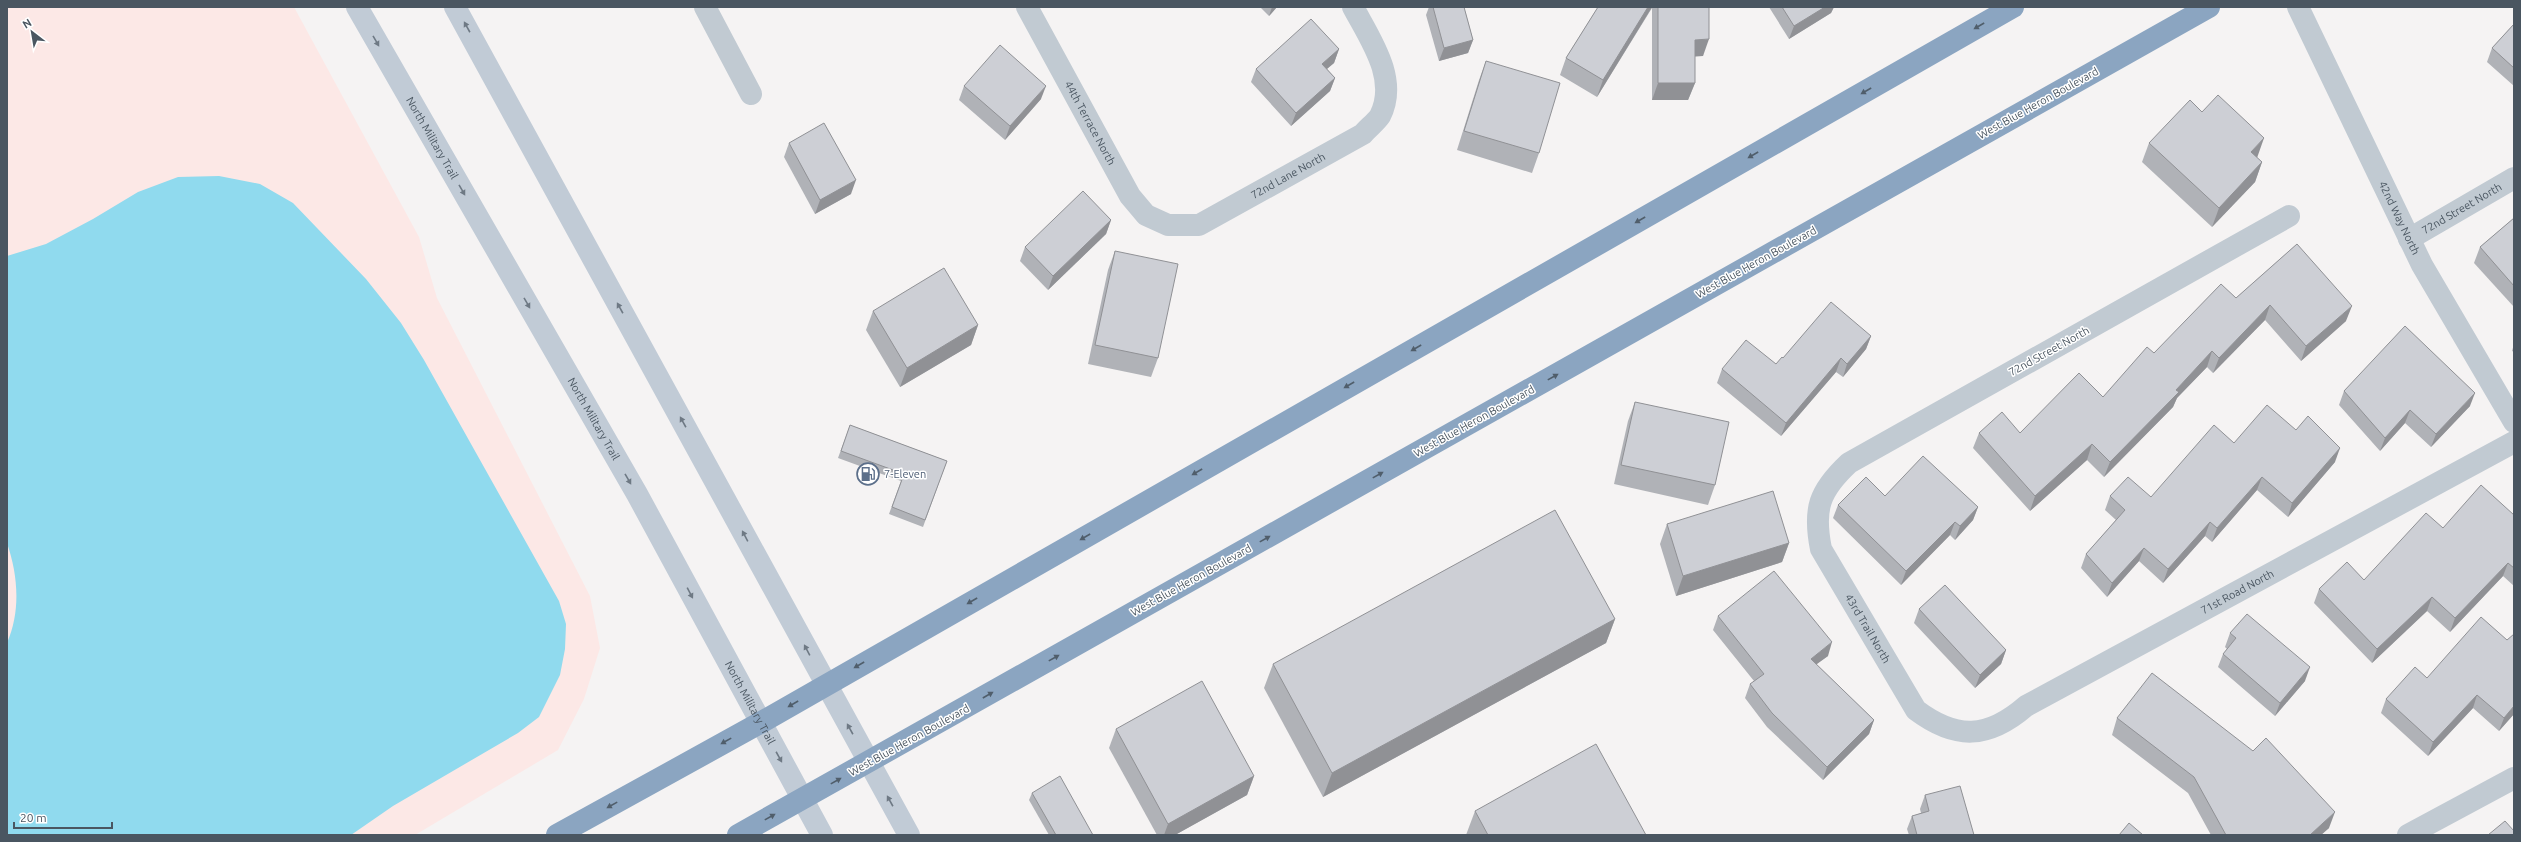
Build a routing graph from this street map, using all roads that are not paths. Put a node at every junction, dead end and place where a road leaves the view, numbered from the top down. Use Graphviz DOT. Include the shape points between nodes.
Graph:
graph roads {
  1 [pos="357,7"];
  2 [pos="456,7"];
  3 [pos="705,7"];
  4 [pos="1027,7"];
  5 [pos="1353,7"];
  6 [pos="2013,7"];
  7 [pos="2209,7"];
  8 [pos="2298,7"];
  9 [pos="751,94"];
  10 [pos="2514,178"];
  11 [pos="2289,216"];
  12 [pos="1168,225"];
  13 [pos="2409,239"];
  14 [pos="2514,422"];
  15 [pos="2514,442"];
  16 [pos="1821,499"];
  17 [pos="825,684"];
  18 [pos="760,722"];
  19 [pos="1958,731"];
  20 [pos="869,763"];
  21 [pos="2514,778"];
  22 [pos="802,799"];
  23 [pos="557,835"];
  24 [pos="738,835"];
  25 [pos="822,835"];
  26 [pos="909,835"];
  27 [pos="2408,835"];
  1 -- 18 [label="main road, North Military Trail, one-way" via="637,494"];
  17 -- 2 [label="main road, one-way"];
  3 -- 9 [label="street"];
  4 -- 12 [label="street, 44th Terrace North" via="1130,196 1146,215"];
  5 -- 12 [label="street, 72nd Lane North" via="1378,54 1387,94 1379,116 1363,134 1199,225"];
  6 -- 17 [label="highway, one-way"];
  20 -- 7 [label="highway, West Blue Heron Boulevard, one-way"];
  8 -- 13 [label="street, 42nd Way North"];
  10 -- 13 [label="street, 72nd Street North"];
  11 -- 16 [label="street, 72nd Street North" via="1849,463 1832,479"];
  13 -- 14 [label="street, 42nd Way North"];
  15 -- 19 [label="street, 71st Road North" via="2026,706 2008,722 1985,730"];
  16 -- 19 [label="street, 43rd Trail North" via="1816,524 1821,549 1916,710 1935,724"];
  17 -- 18 [label="highway, one-way"];
  20 -- 17 [label="main road, one-way"];
  18 -- 22 [label="main road, North Military Trail, one-way"];
  18 -- 23 [label="highway, one-way"];
  22 -- 20 [label="highway, West Blue Heron Boulevard, one-way"];
  26 -- 20 [label="main road, one-way"];
  21 -- 27 [label="street"];
  24 -- 22 [label="highway, West Blue Heron Boulevard, one-way"];
  22 -- 25 [label="main road, North Military Trail"];
}
